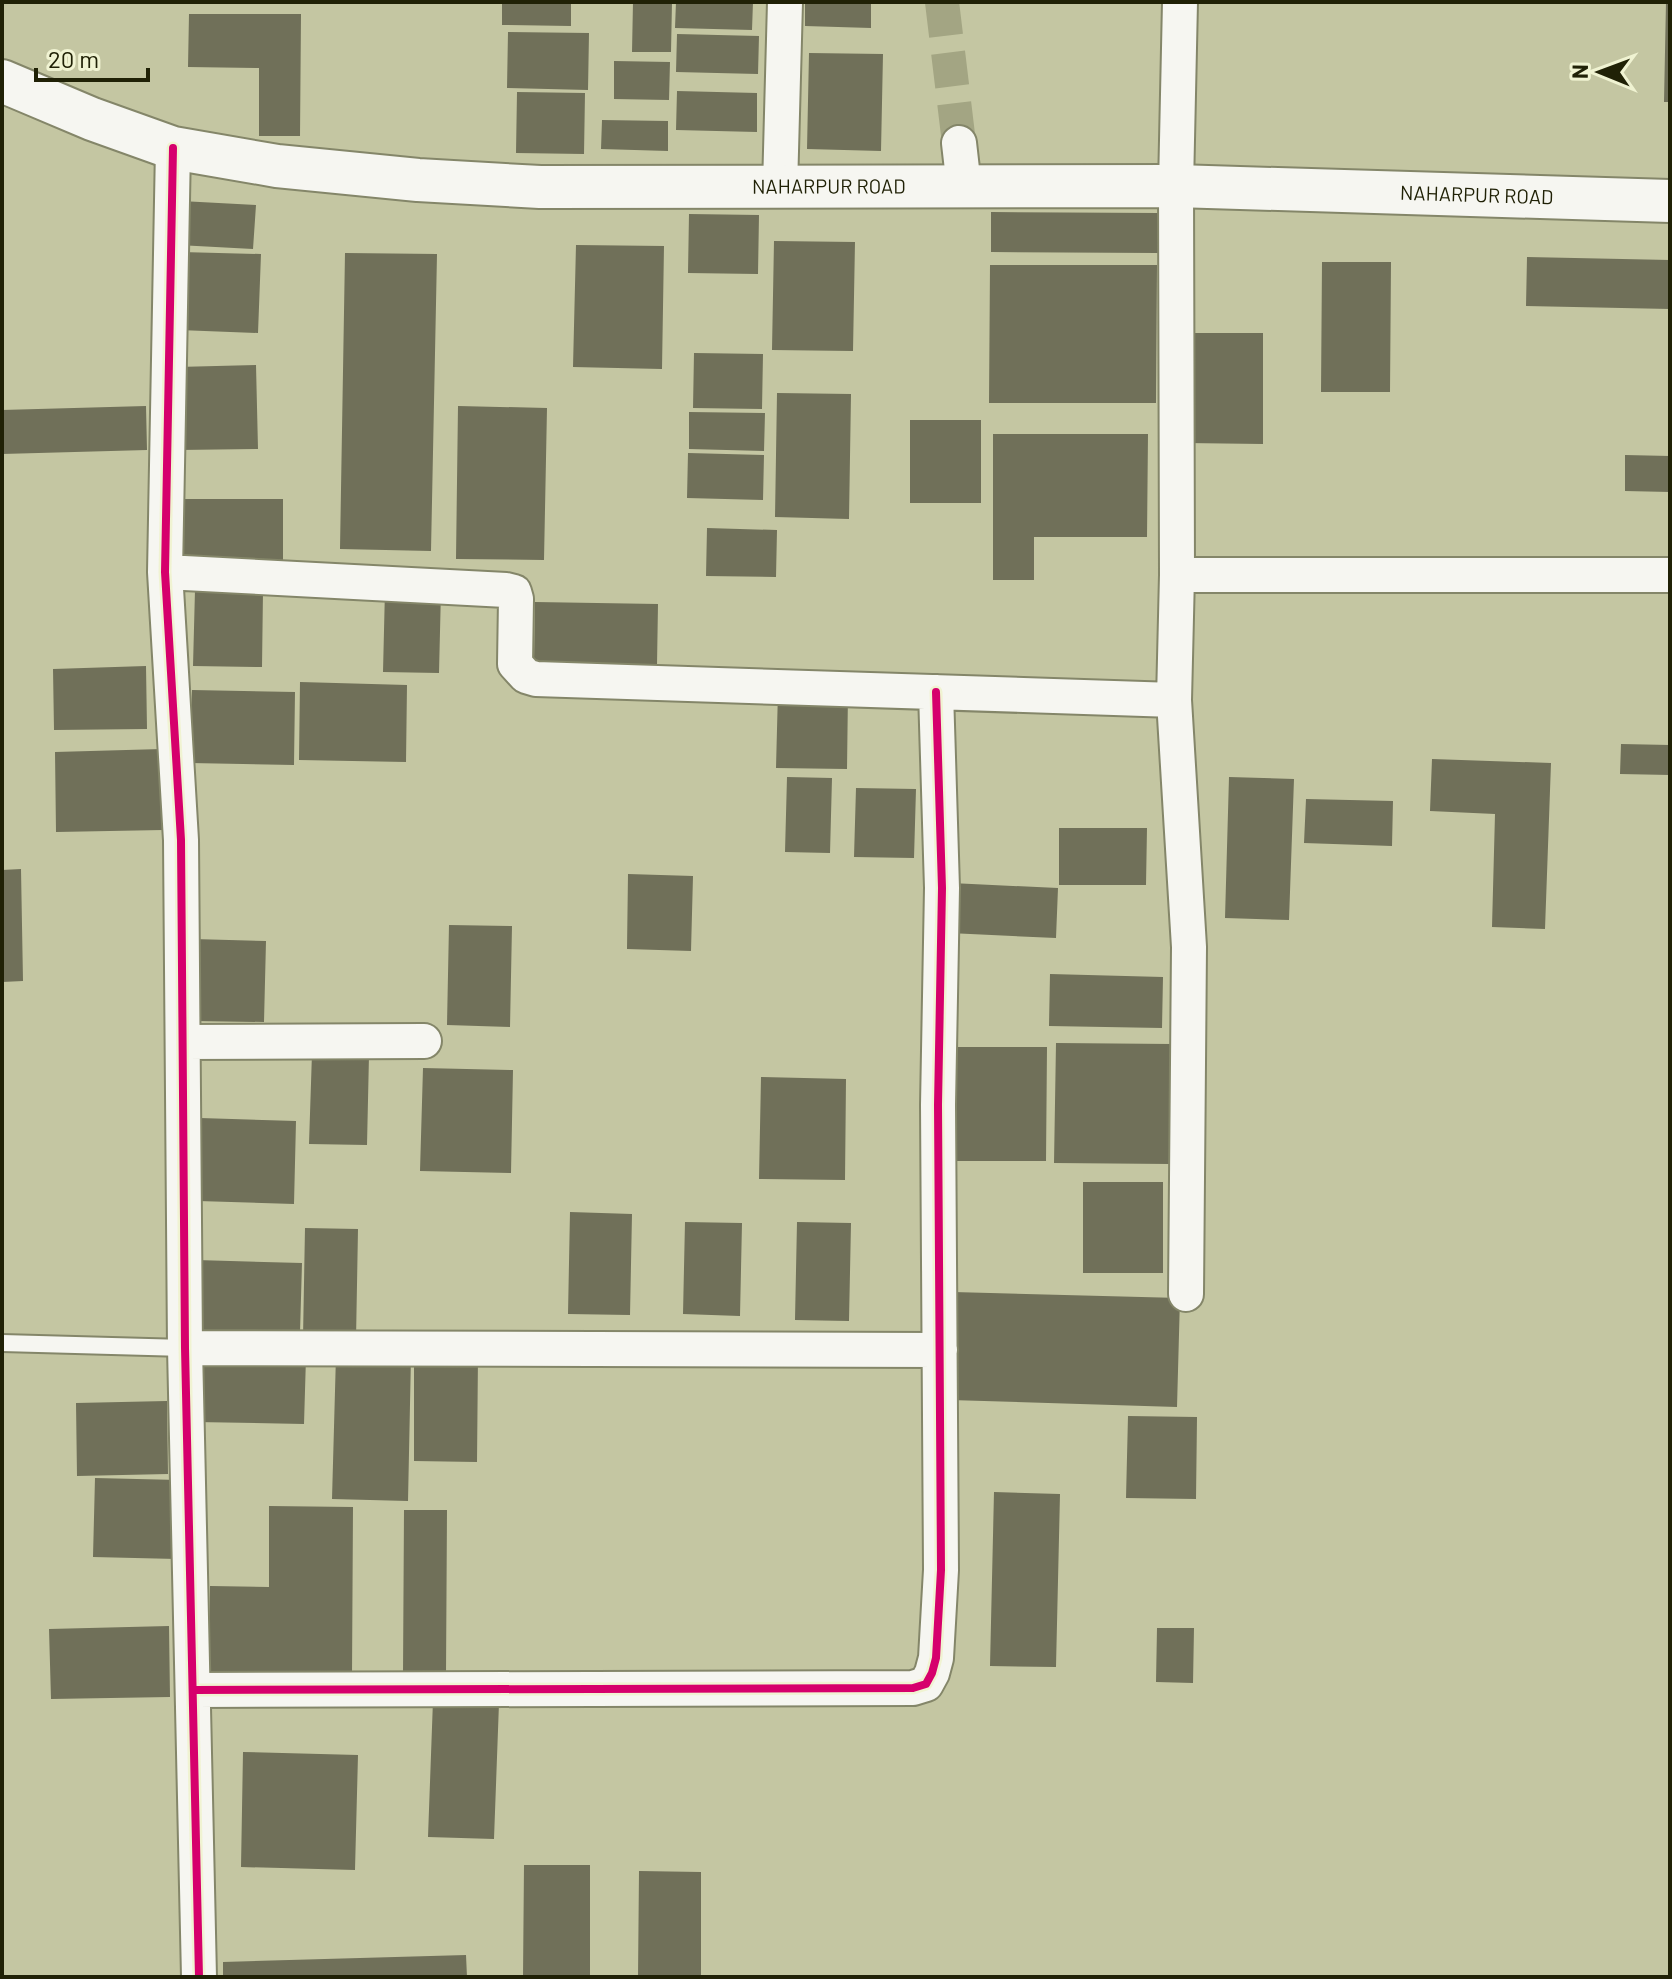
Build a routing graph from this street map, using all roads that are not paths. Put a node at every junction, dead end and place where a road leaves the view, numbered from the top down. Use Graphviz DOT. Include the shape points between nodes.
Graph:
graph roads {
  1 [pos="785,2"];
  2 [pos="1180,2"];
  3 [pos="2,81"];
  4 [pos="959,143"];
  5 [pos="173,148"];
  6 [pos="1176,186"];
  7 [pos="964,187"];
  8 [pos="780,188"];
  9 [pos="1670,201"];
  10 [pos="165,572"];
  11 [pos="1177,575"];
  12 [pos="1670,575"];
  13 [pos="936,692"];
  14 [pos="1174,700"];
  15 [pos="424,1041"];
  16 [pos="183,1042"];
  17 [pos="1186,1294"];
  18 [pos="2,1343"];
  19 [pos="185,1348"];
  20 [pos="940,1350"];
  21 [pos="194,1690"];
  22 [pos="199,1977"];
  1 -- 8 [label="street"];
  2 -- 6 [label="street"];
  3 -- 5 [label="street, NAHARPUR ROAD"];
  4 -- 7 [label="street"];
  5 -- 8 [label="street, NAHARPUR ROAD" via="277,166 418,180 540,187"];
  5 -- 10 [label="street"];
  6 -- 7 [label="street, NAHARPUR ROAD"];
  6 -- 9 [label="street, NAHARPUR ROAD"];
  6 -- 11 [label="street"];
  7 -- 8 [label="street, NAHARPUR ROAD"];
  10 -- 13 [label="street" via="514,592 515,664 536,679"];
  10 -- 16 [label="street" via="181,840"];
  11 -- 12 [label="street"];
  11 -- 14 [label="street"];
  13 -- 14 [label="street"];
  13 -- 20 [label="street" via="942,888"];
  14 -- 17 [label="street" via="1189,947"];
  15 -- 16 [label="street"];
  16 -- 19 [label="street"];
  18 -- 19 [label="lane"];
  19 -- 20 [label="street"];
  19 -- 21 [label="street"];
  20 -- 21 [label="street" via="941,1570 936,1658 926,1684"];
  21 -- 22 [label="street"];
}
